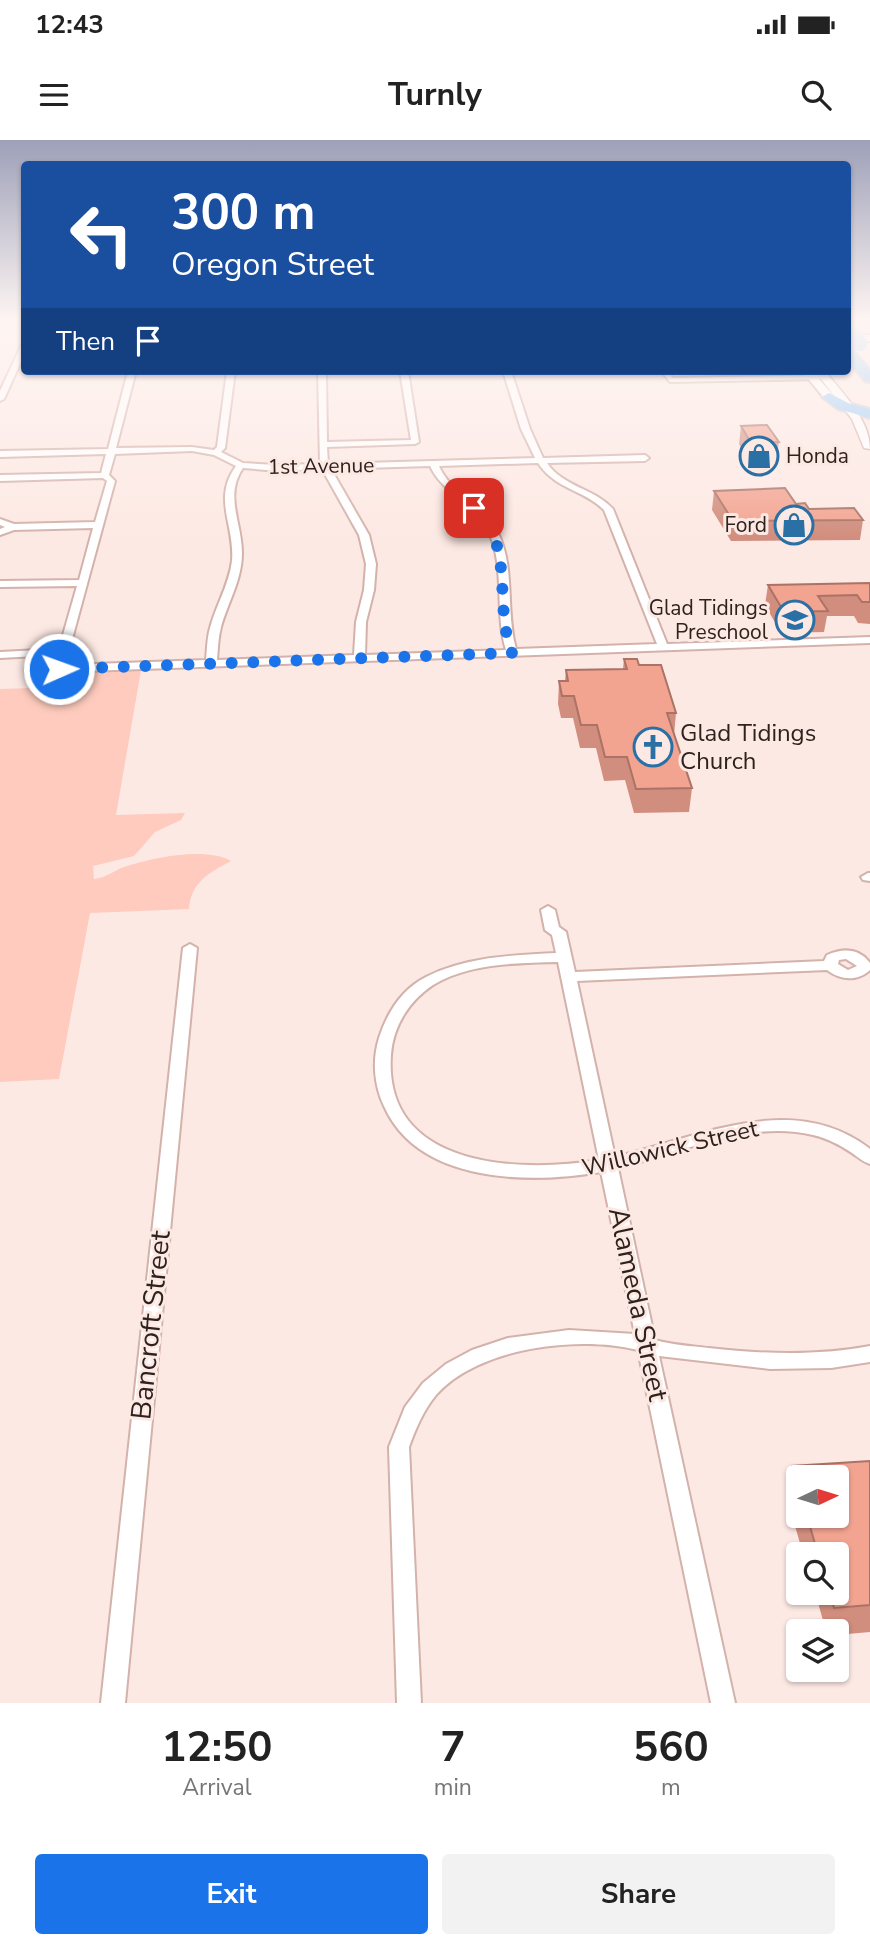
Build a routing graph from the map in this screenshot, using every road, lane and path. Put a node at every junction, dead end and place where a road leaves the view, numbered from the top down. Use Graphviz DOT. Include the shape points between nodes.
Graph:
graph roads {
  1 [pos="126,394"];
  2 [pos="228,394"];
  3 [pos="322,394"];
  4 [pos="408,394"];
  5 [pos="515,394"];
  6 [pos="827,394"];
  7 [pos="835,394"];
  8 [pos="829,397"];
  9 [pos="850,409"];
  10 [pos="866,420"];
  11 [pos="323,445"];
  12 [pos="869,447"];
  13 [pos="110,451"];
  14 [pos="216,453"];
  15 [pos="0,454"];
  16 [pos="645,457"];
  17 [pos="542,460"];
  18 [pos="433,463"];
  19 [pos="241,465"];
  20 [pos="325,466"];
  21 [pos="105,475"];
  22 [pos="0,478"];
  23 [pos="0,522"];
  24 [pos="98,525"];
  25 [pos="13,527"];
  26 [pos="0,532"];
  27 [pos="82,583"];
  28 [pos="0,584"];
  29 [pos="870,640"];
  30 [pos="663,647"];
  31 [pos="63,652"];
  32 [pos="512,653"];
  33 [pos="0,655"];
  34 [pos="359,658"];
  35 [pos="211,663"];
  36 [pos="548,910"];
  37 [pos="190,948"];
  38 [pos="565,957"];
  39 [pos="831,965"];
  40 [pos="569,977"];
  41 [pos="870,1158"];
  42 [pos="609,1165"];
  43 [pos="646,1345"];
  44 [pos="870,1354"];
  45 [pos="113,1703"];
  46 [pos="409,1703"];
  47 [pos="723,1703"];
  1 -- 13 [label="street"];
  2 -- 14 [label="street" via="221,448"];
  3 -- 11 [label="street"];
  4 -- 11 [label="street" via="415,442"];
  5 -- 17 [label="street"];
  6 -- 8 [label="main road"];
  7 -- 9 [label="street"];
  8 -- 9 [label="highway"];
  8 -- 12 [label="street"];
  9 -- 10 [label="highway"];
  10 -- 12 [label="street"];
  11 -- 20 [label="street"];
  13 -- 14 [label="street, 1st Avenue"];
  13 -- 15 [label="street, 1st Avenue"];
  13 -- 21 [label="street"];
  14 -- 19 [label="street, 1st Avenue"];
  16 -- 17 [label="street, 1st Avenue"];
  17 -- 18 [label="street, 1st Avenue"];
  17 -- 30 [label="street" via="556,478 608,509"];
  18 -- 20 [label="street, 1st Avenue"];
  18 -- 32 [label="street" via="442,482 480,513 493,532"];
  19 -- 20 [label="street, 1st Avenue"];
  19 -- 35 [label="street" via="227,488 237,562 215,628"];
  20 -- 34 [label="street" via="369,550 370,579"];
  21 -- 22 [label="street"];
  21 -- 24 [label="street" via="111,481"];
  23 -- 25 [label="street"];
  24 -- 25 [label="street"];
  24 -- 27 [label="street"];
  25 -- 26 [label="street"];
  27 -- 28 [label="street"];
  27 -- 31 [label="street"];
  29 -- 30 [label="street"];
  30 -- 32 [label="street"];
  31 -- 33 [label="street"];
  31 -- 35 [label="street" via="59,669"];
  32 -- 34 [label="street"];
  34 -- 35 [label="street"];
  36 -- 38 [label="street, Alameda Street"];
  37 -- 45 [label="street, Bancroft Street"];
  38 -- 40 [label="street, Alameda Street"];
  38 -- 42 [label="street, Willowick Street" via="484,963 424,984 403,1000 391,1021 383,1054 386,1088 407,1131 453,1160 518,1172"];
  39 -- 40 [label="street"];
  40 -- 42 [label="street, Alameda Street"];
  41 -- 42 [label="street, Willowick Street" via="833,1135 780,1125 746,1127"];
  42 -- 43 [label="street, Alameda Street"];
  43 -- 44 [label="street" via="761,1361"];
  43 -- 46 [label="street" via="567,1337 526,1341 452,1372 413,1412 398,1459"];
  43 -- 47 [label="street, Alameda Street"];
}
